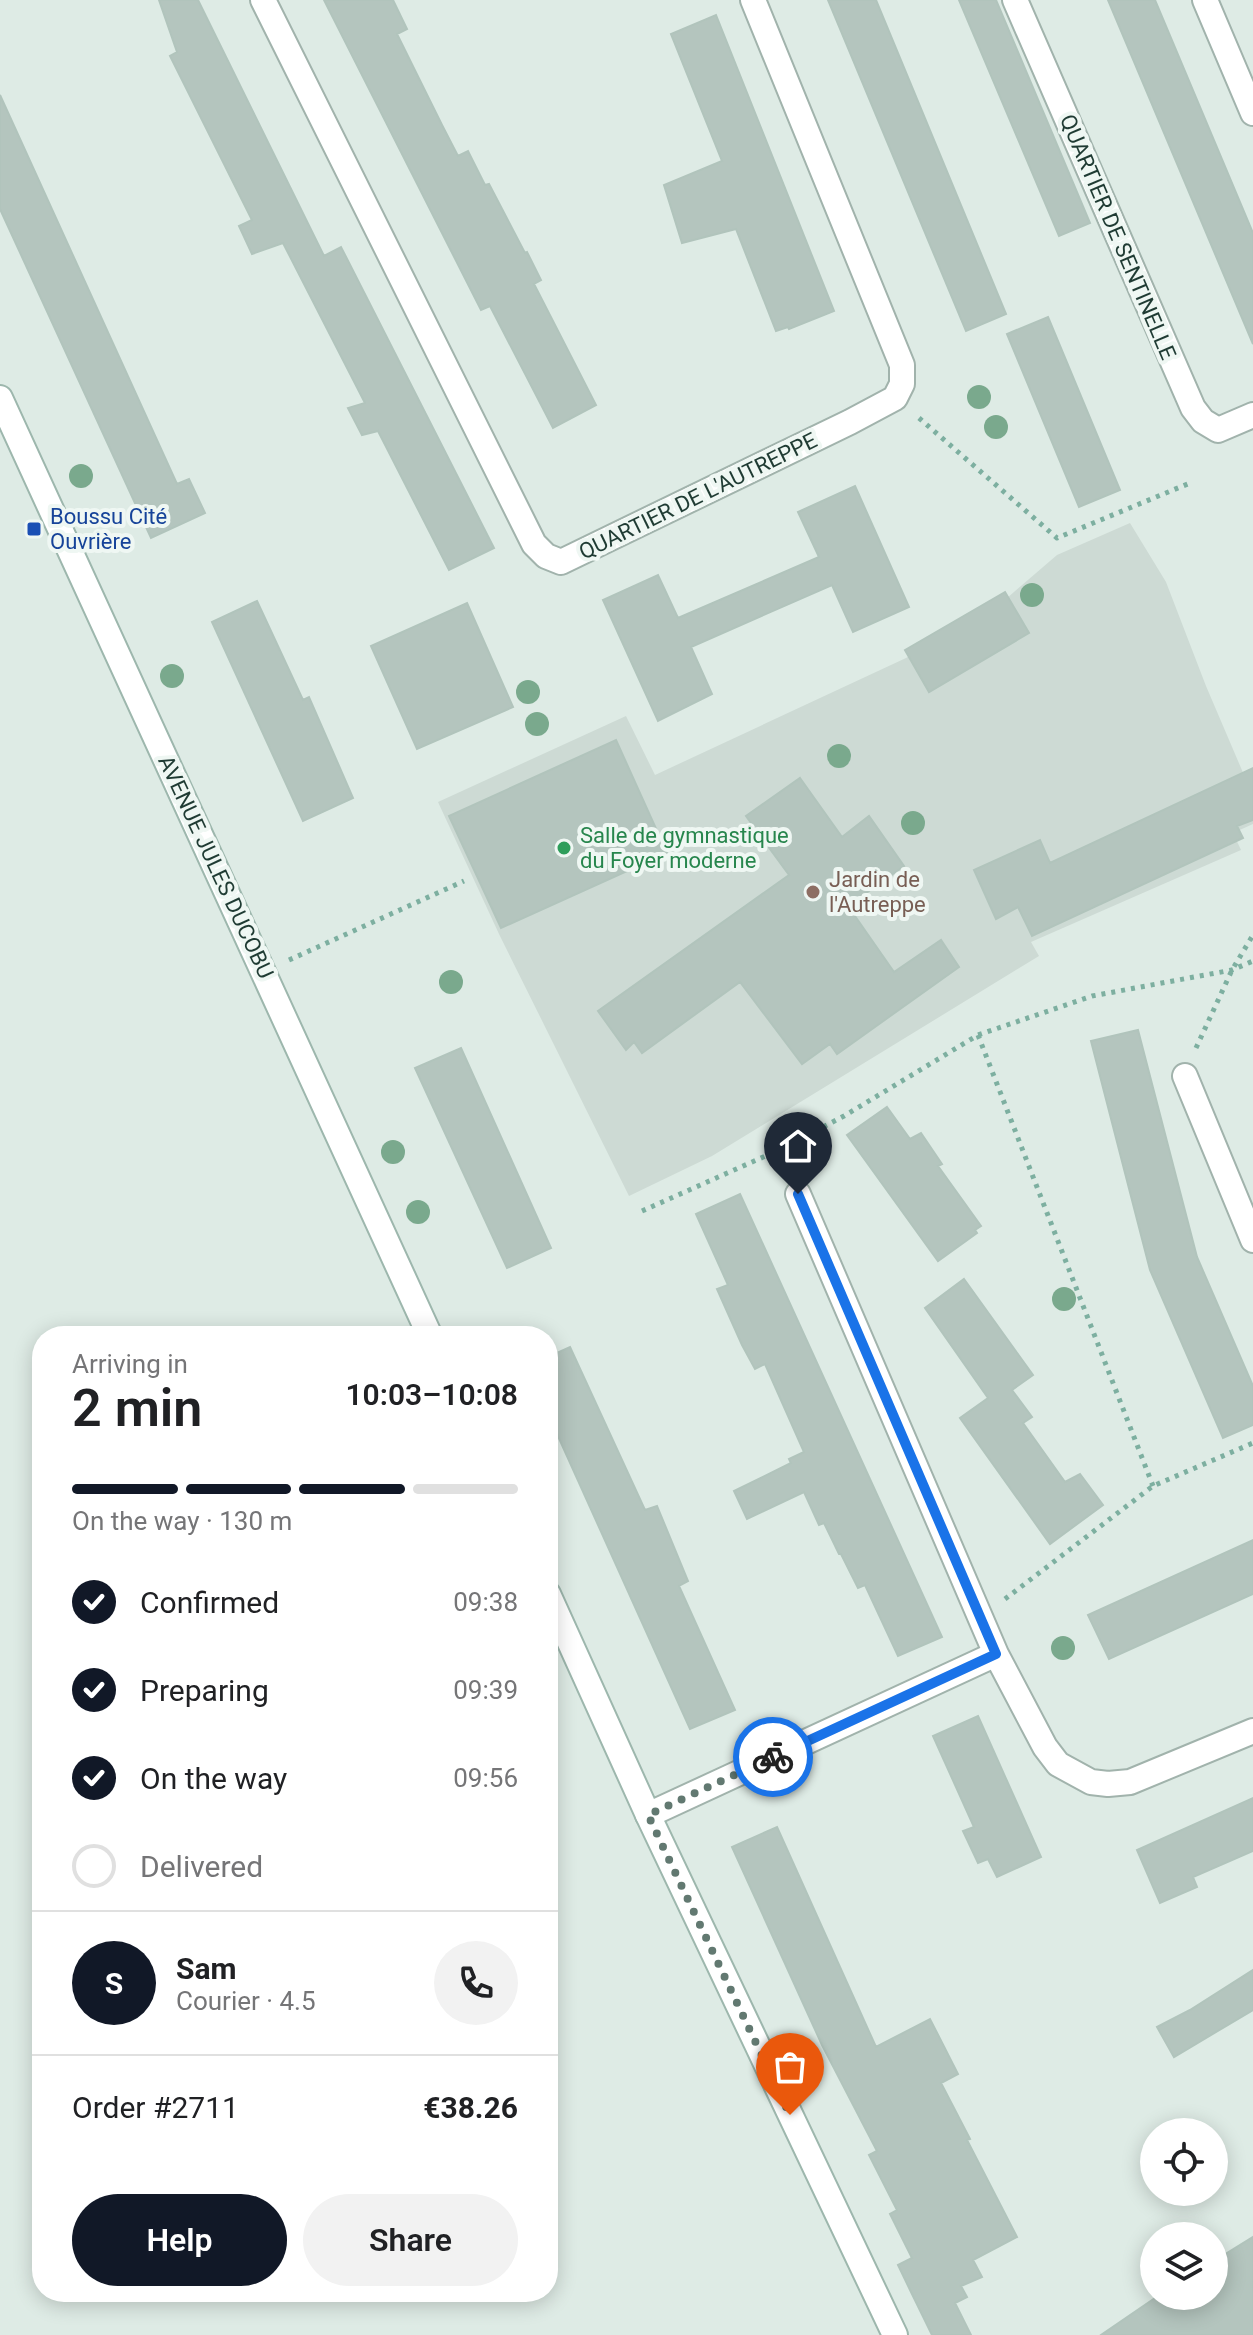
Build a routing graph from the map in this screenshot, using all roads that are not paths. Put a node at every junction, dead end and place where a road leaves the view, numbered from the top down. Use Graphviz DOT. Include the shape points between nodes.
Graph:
graph roads {
  1 [pos="263,0"];
  2 [pos="753,0"];
  3 [pos="1015,0"];
  4 [pos="1205,0"];
  5 [pos="1253,113"];
  6 [pos="0,398"];
  7 [pos="1253,415"];
  8 [pos="1185,1076"];
  9 [pos="798,1194"];
  10 [pos="1253,1240"];
  11 [pos="425,1326"];
  12 [pos="558,1616"];
  13 [pos="996,1654"];
  14 [pos="1253,1731"];
  15 [pos="648,1815"];
  16 [pos="895,2335"];
  1 -- 2 [label="street, QUARTIER DE L'AUTREPPE" via="534,544 561,562 836,429 895,398 902,384 902,365"];
  3 -- 7 [label="street, QUARTIER DE SENTINELLE" via="1193,408 1218,430"];
  4 -- 5 [label="street"];
  6 -- 11 [label="street, AVENUE JULES DUCOBU"];
  8 -- 10 [label="street"];
  9 -- 13 [label="street"];
  12 -- 15 [label="street"];
  13 -- 14 [label="street" via="1045,1747 1058,1764 1091,1782 1130,1782"];
  13 -- 15 [label="street"];
  15 -- 16 [label="street"];
}
